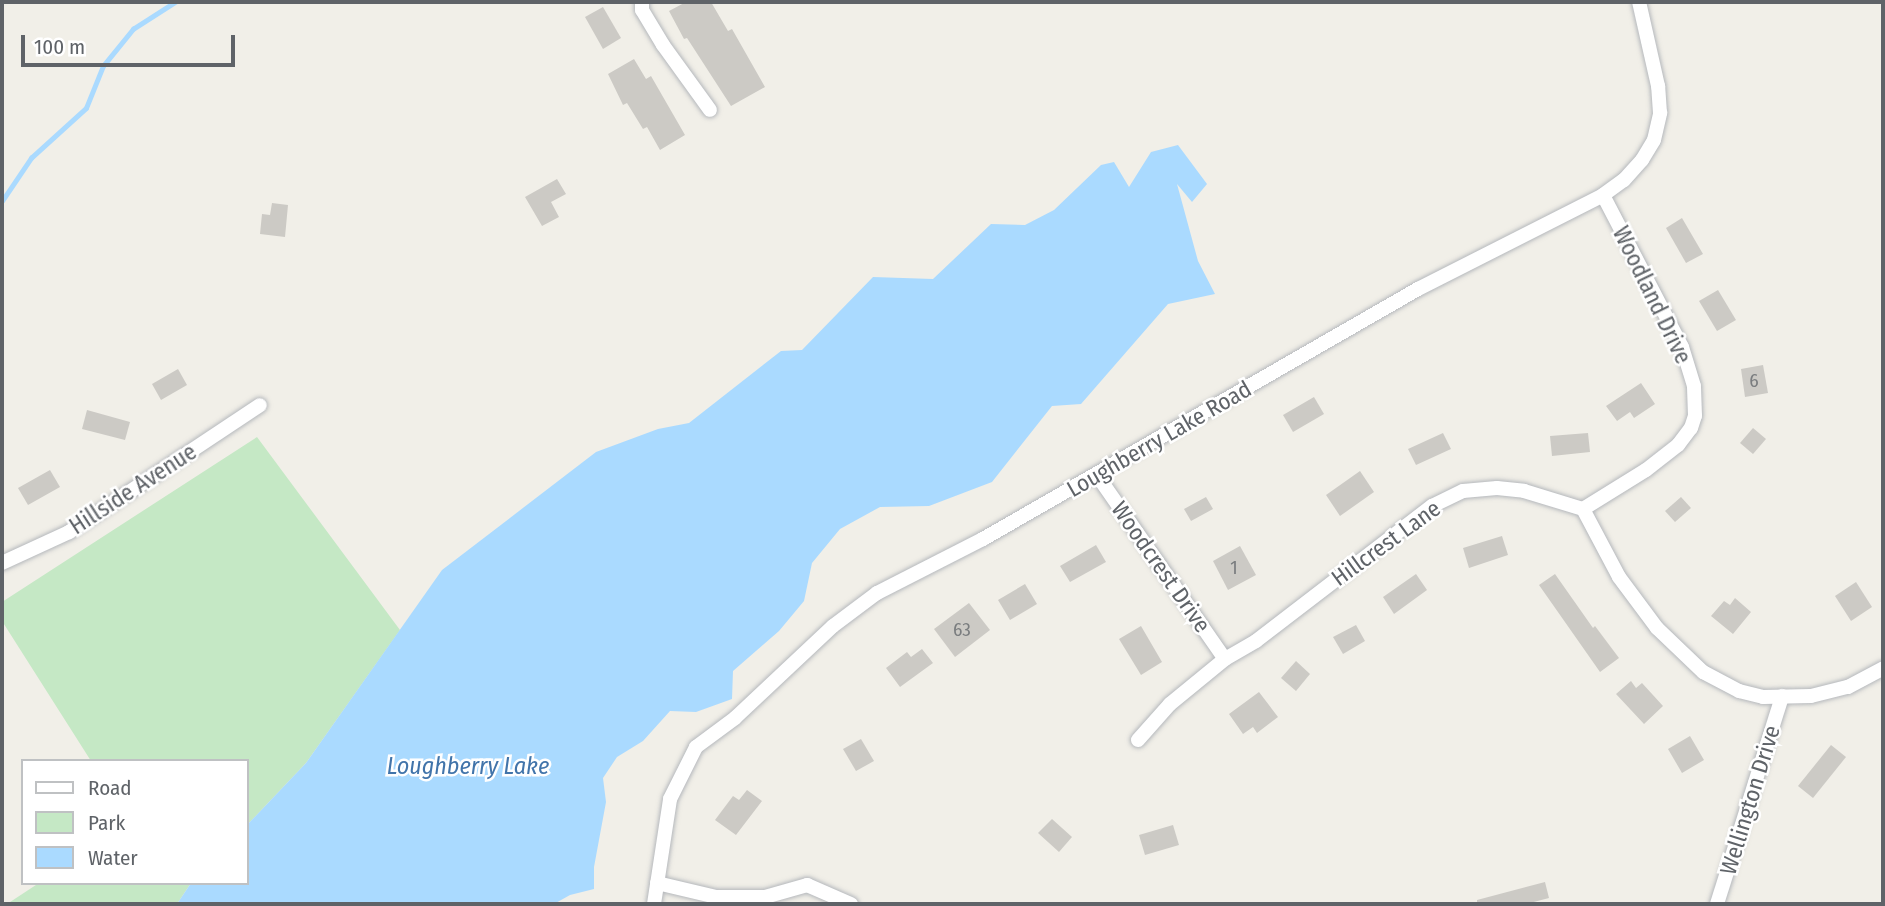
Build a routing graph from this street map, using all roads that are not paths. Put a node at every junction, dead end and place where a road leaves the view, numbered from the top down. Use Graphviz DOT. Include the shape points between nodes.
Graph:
graph roads {
  1 [pos="642,2"];
  2 [pos="1639,2"];
  3 [pos="710,110"];
  4 [pos="1603,195"];
  5 [pos="260,405"];
  6 [pos="1097,475"];
  7 [pos="1583,509"];
  8 [pos="2,563"];
  9 [pos="1225,659"];
  10 [pos="1883,668"];
  11 [pos="1782,696"];
  12 [pos="1138,740"];
  13 [pos="657,883"];
  14 [pos="654,904"];
  15 [pos="851,904"];
  16 [pos="1717,904"];
  1 -- 3 [label="street" via="642,10 663,45"];
  2 -- 4 [label="street, Loughberry Lake Road" via="1660,113 1654,140 1642,160"];
  4 -- 6 [label="street, Loughberry Lake Road" via="1418,289"];
  4 -- 7 [label="street, Woodland Drive" via="1682,347 1694,386 1695,416 1678,445"];
  5 -- 8 [label="street, Hillside Avenue" via="69,532"];
  6 -- 9 [label="street, Woodcrest Drive"];
  6 -- 13 [label="street, Loughberry Lake Road" via="877,593 696,747 670,799"];
  7 -- 9 [label="street, Hillcrest Lane" via="1524,491 1463,491 1432,506 1256,641"];
  7 -- 11 [label="street" via="1619,577 1682,653 1738,691"];
  9 -- 12 [label="street, Hillcrest Lane" via="1170,704"];
  10 -- 11 [label="street" via="1847,687 1811,696"];
  11 -- 16 [label="street, Wellington Drive"];
  13 -- 14 [label="street, Loughberry Lake Road"];
  13 -- 15 [label="street" via="716,897 765,897 807,885"];
}
